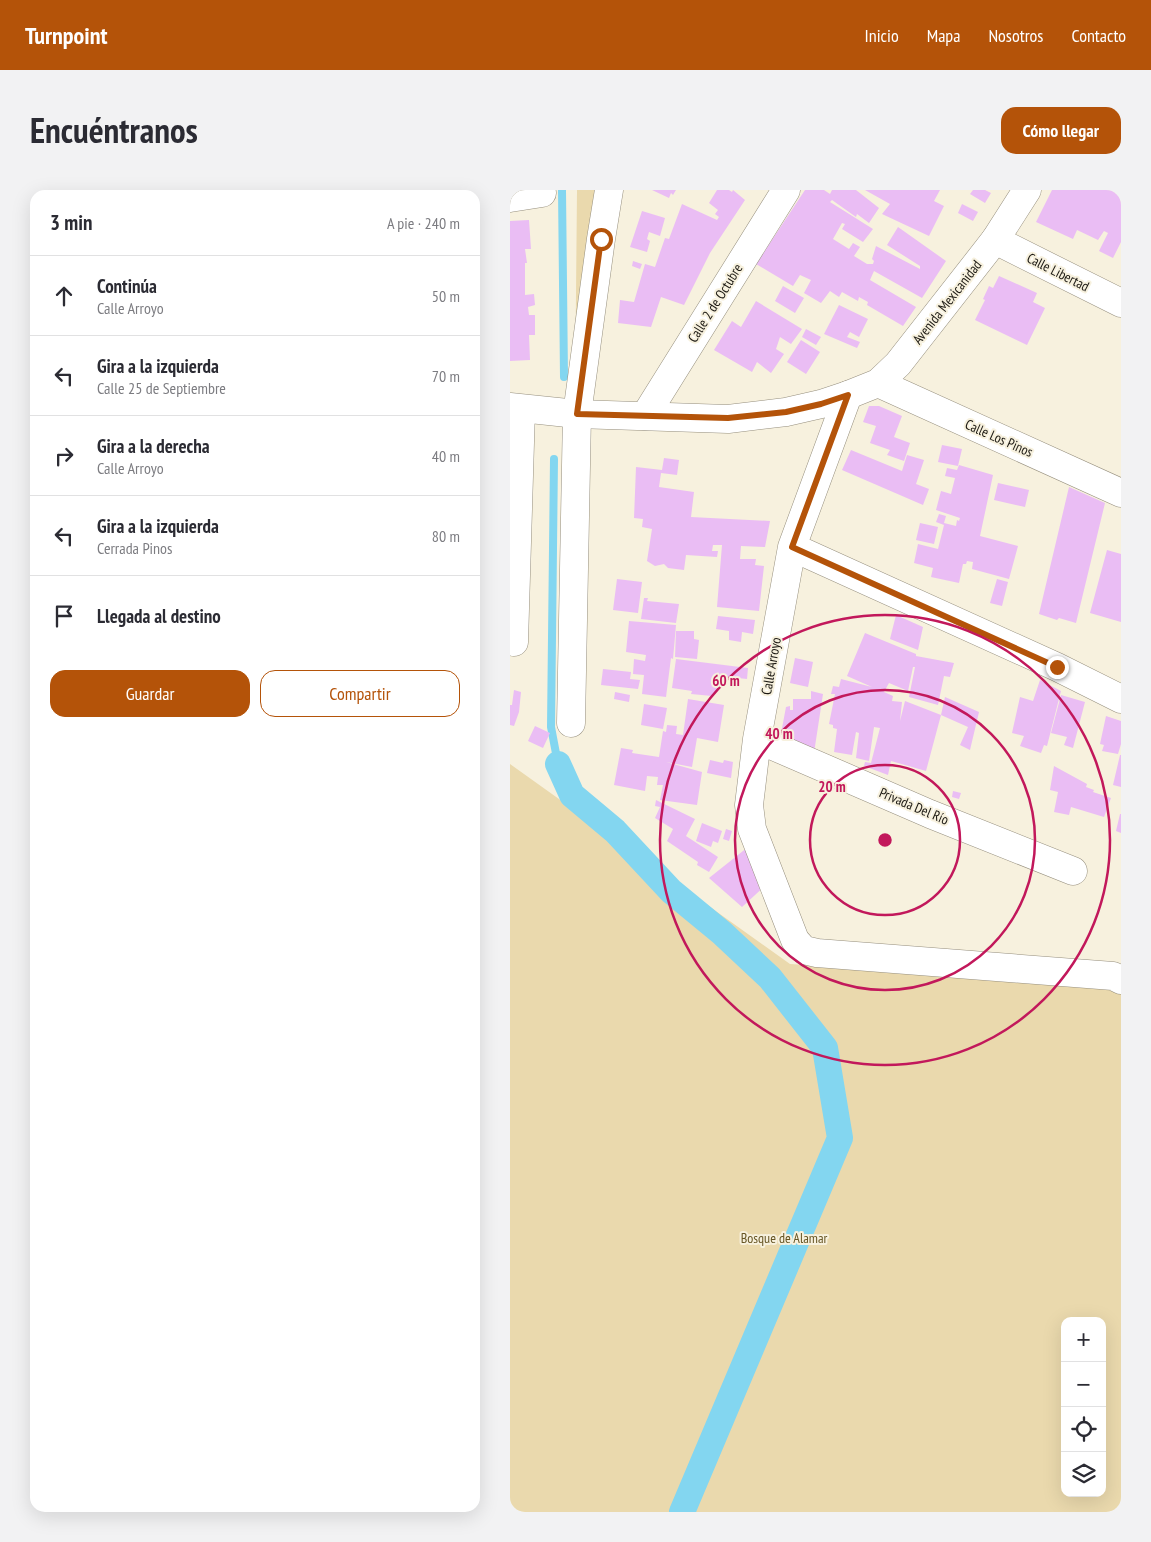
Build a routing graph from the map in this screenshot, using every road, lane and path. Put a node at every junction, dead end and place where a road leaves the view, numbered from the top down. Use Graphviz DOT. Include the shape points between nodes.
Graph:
graph roads {
  1 [pos="609,190"];
  2 [pos="786,190"];
  3 [pos="1027,190"];
  4 [pos="542,193"];
  5 [pos="510,198"];
  6 [pos="995,240"];
  7 [pos="1121,303"];
  8 [pos="878,383"];
  9 [pos="848,395"];
  10 [pos="516,408"];
  11 [pos="577,414"];
  12 [pos="645,416"];
  13 [pos="1121,493"];
  14 [pos="792,547"];
  15 [pos="514,642"];
  16 [pos="1121,699"];
  17 [pos="571,724"];
  18 [pos="757,739"];
  19 [pos="1072,871"];
  20 [pos="1121,980"];
  1 -- 11 [label="street"];
  2 -- 12 [label="street, Calle 2 de Octubre"];
  3 -- 6 [label="street, Avenida Mexicanidad"];
  4 -- 5 [label="street"];
  6 -- 7 [label="street, Calle Libertad"];
  6 -- 8 [label="street, Avenida Mexicanidad" via="898,364"];
  8 -- 9 [label="street, Avenida Mexicanidad"];
  8 -- 13 [label="street, Calle Los Pinos"];
  9 -- 12 [label="street, Avenida Mexicanidad" via="821,404 757,416"];
  9 -- 14 [label="street, Calle Arroyo"];
  10 -- 11 [label="street, Avenida Mexicanidad"];
  10 -- 15 [label="street"];
  11 -- 12 [label="street, Avenida Mexicanidad"];
  11 -- 17 [label="street"];
  14 -- 16 [label="street"];
  14 -- 18 [label="street, Calle Arroyo"];
  18 -- 19 [label="street, Privada Del Río"];
  18 -- 20 [label="street, Calle Arroyo" via="749,805 752,829 795,940 804,950 1113,976"];
}
